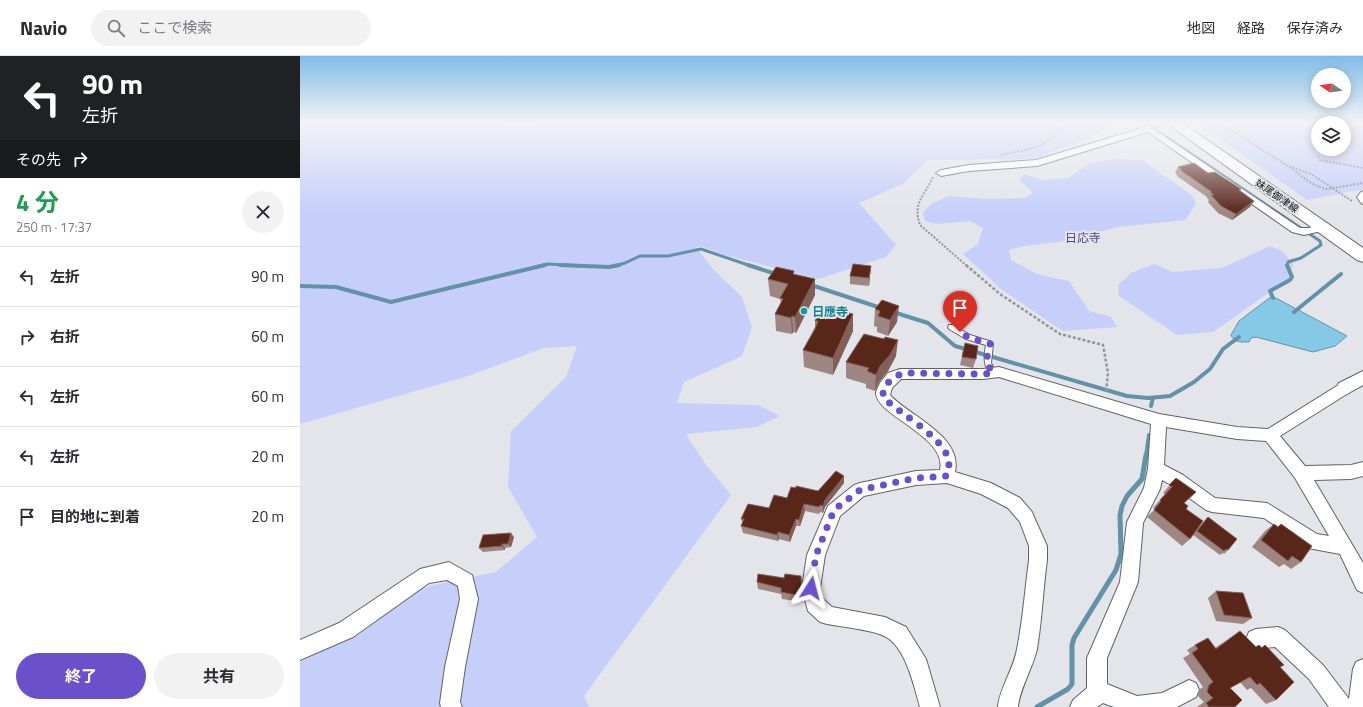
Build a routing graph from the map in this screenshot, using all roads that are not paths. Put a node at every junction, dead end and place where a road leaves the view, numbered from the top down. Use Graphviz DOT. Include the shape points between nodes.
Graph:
graph roads {
  1 [pos="1072,152"];
  2 [pos="1183,152"];
  3 [pos="1211,152"];
  4 [pos="941,173"];
  5 [pos="1363,193"];
  6 [pos="1363,202"];
  7 [pos="1312,231"];
  8 [pos="1363,256"];
  9 [pos="952,327"];
  10 [pos="993,373"];
  11 [pos="1363,377"];
  12 [pos="1345,388"];
  13 [pos="1159,420"];
  14 [pos="1270,435"];
  15 [pos="1156,469"];
  16 [pos="1363,469"];
  17 [pos="1301,473"];
  18 [pos="947,476"];
  19 [pos="1344,547"];
  20 [pos="1363,584"];
  21 [pos="1256,639"];
  22 [pos="300,650"];
  23 [pos="1363,669"];
  24 [pos="1096,690"];
  25 [pos="1189,690"];
  26 [pos="452,707"];
  27 [pos="930,707"];
  28 [pos="1008,707"];
  29 [pos="1080,707"];
  30 [pos="1342,707"];
  31 [pos="1361,707"];
  1 -- 4 [label="street" via="1037,163 969,168"];
  2 -- 7 [label="street" via="1289,224 1292,229 1298,232"];
  3 -- 7 [label="main road, 妹尾御津線"];
  5 -- 6 [label="lane" via="1360,197"];
  7 -- 8 [label="main road, 妹尾御津線"];
  9 -- 10 [label="lane" via="968,337 990,344 986,362"];
  10 -- 13 [label="street" via="999,372"];
  10 -- 18 [label="street" via="905,373 893,377 882,392 889,404 934,437 949,463"];
  11 -- 12 [label="street"];
  12 -- 14 [label="street"];
  13 -- 14 [label="street" via="1237,433"];
  13 -- 15 [label="street"];
  14 -- 17 [label="street"];
  15 -- 19 [label="street" via="1177,480 1212,505 1267,511 1314,542"];
  15 -- 24 [label="street" via="1152,489 1135,522 1129,582 1097,658"];
  16 -- 17 [label="street" via="1351,472"];
  17 -- 19 [label="street"];
  18 -- 27 [label="street" via="916,478 860,490 834,510 816,555 811,588 815,604 827,615 885,626 899,634 919,666"];
  18 -- 28 [label="street" via="985,488 1014,503 1026,517 1038,546 1027,649 1016,685 1008,700"];
  19 -- 20 [label="street"];
  21 -- 30 [label="street" via="1278,638 1316,672"];
  22 -- 26 [label="street" via="346,630 426,575 449,571 466,582 469,599 455,667 450,703"];
  23 -- 31 [label="street" via="1359,700"];
  24 -- 25 [label="street" via="1137,706 1164,703"];
  24 -- 29 [label="street" via="1096,695"];
}
